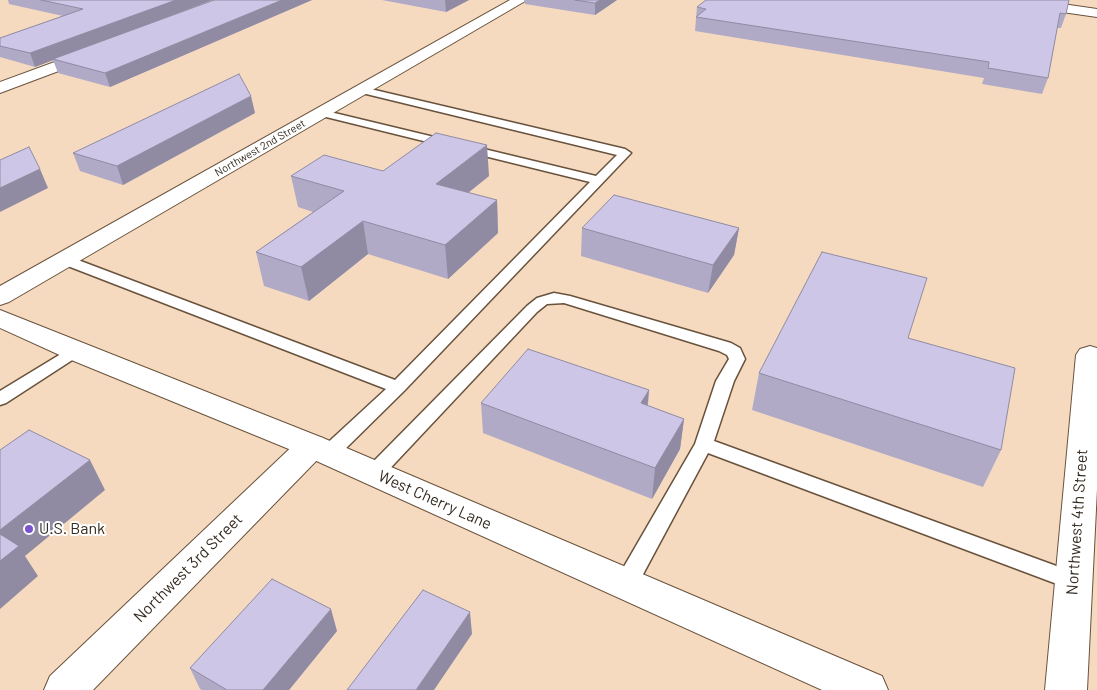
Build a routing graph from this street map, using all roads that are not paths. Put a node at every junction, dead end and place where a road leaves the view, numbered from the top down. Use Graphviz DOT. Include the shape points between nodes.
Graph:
graph roads {
  1 [pos="520,0"];
  2 [pos="1006,0"];
  3 [pos="1097,13"];
  4 [pos="104,48"];
  5 [pos="2,87"];
  6 [pos="362,90"];
  7 [pos="322,113"];
  8 [pos="599,180"];
  9 [pos="65,260"];
  10 [pos="0,296"];
  11 [pos="0,318"];
  12 [pos="74,351"];
  13 [pos="1090,355"];
  14 [pos="398,386"];
  15 [pos="0,399"];
  16 [pos="704,444"];
  17 [pos="321,450"];
  18 [pos="374,474"];
  19 [pos="1086,540"];
  20 [pos="1073,581"];
  21 [pos="626,584"];
  22 [pos="65,690"];
  23 [pos="867,690"];
  24 [pos="1066,690"];
  1 -- 6 [label="street, Northwest 2nd Street"];
  2 -- 3 [label="street"];
  4 -- 5 [label="street"];
  6 -- 7 [label="street, Northwest 2nd Street"];
  6 -- 8 [label="lane" via="625,153"];
  7 -- 8 [label="lane"];
  7 -- 9 [label="street, Northwest 2nd Street"];
  8 -- 14 [label="lane"];
  9 -- 10 [label="street, Northwest 2nd Street"];
  9 -- 14 [label="lane"];
  11 -- 12 [label="street, West Cherry Lane"];
  12 -- 15 [label="lane"];
  12 -- 17 [label="street, West Cherry Lane"];
  13 -- 19 [label="street, Northwest 4th Street"];
  14 -- 17 [label="lane"];
  16 -- 18 [label="lane" via="725,381 736,359 734,352 574,301 554,298 532,308"];
  16 -- 20 [label="lane"];
  16 -- 21 [label="lane"];
  17 -- 18 [label="street, West Cherry Lane"];
  17 -- 22 [label="street, Northwest 3rd Street"];
  18 -- 21 [label="street, West Cherry Lane"];
  19 -- 20 [label="street, Northwest 4th Street"];
  20 -- 24 [label="street, Northwest 4th Street"];
  21 -- 23 [label="street, West Cherry Lane"];
}
